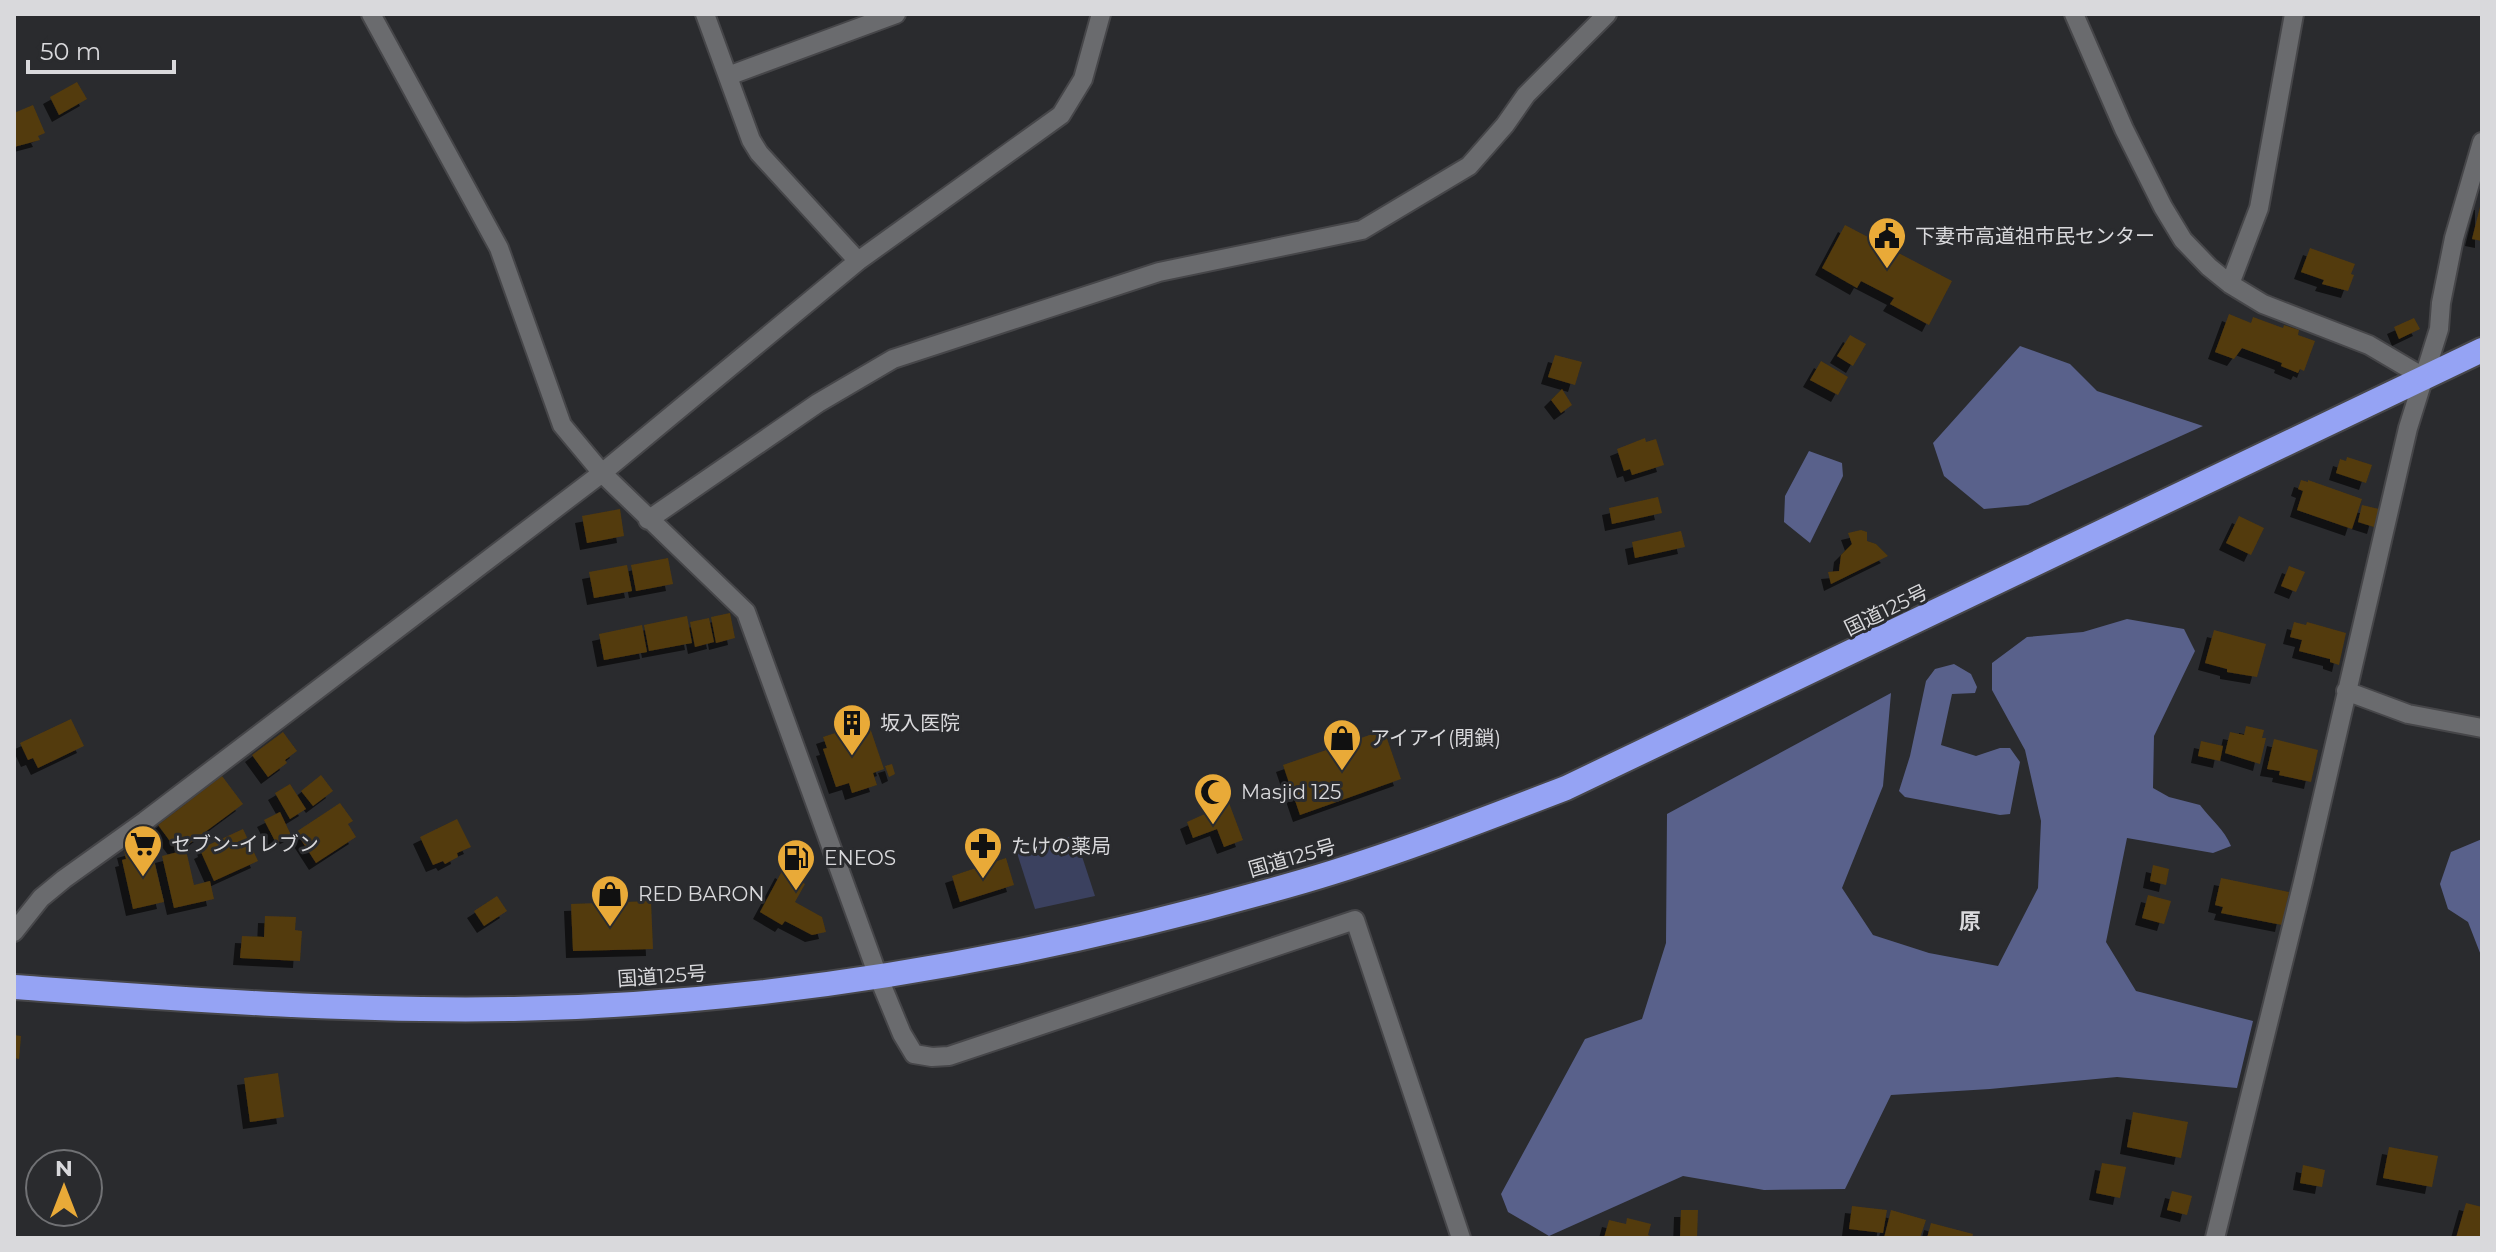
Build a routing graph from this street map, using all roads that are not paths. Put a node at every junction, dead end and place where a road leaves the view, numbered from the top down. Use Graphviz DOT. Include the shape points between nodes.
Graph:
graph roads {
  1 [pos="371,14"];
  2 [pos="705,14"];
  3 [pos="896,14"];
  4 [pos="1101,14"];
  5 [pos="1607,14"];
  6 [pos="2074,14"];
  7 [pos="2294,14"];
  8 [pos="728,76"];
  9 [pos="2482,142"];
  10 [pos="858,261"];
  11 [pos="2230,284"];
  12 [pos="2482,350"];
  13 [pos="2425,378"];
  14 [pos="602,473"];
  15 [pos="648,520"];
  16 [pos="2346,691"];
  17 [pos="2482,728"];
  18 [pos="14,932"];
  19 [pos="878,976"];
  20 [pos="14,987"];
  21 [pos="1461,1238"];
  22 [pos="2215,1238"];
  1 -- 14 [label="street" via="499,248 556,414"];
  2 -- 8 [label="street"];
  3 -- 8 [label="street"];
  4 -- 10 [label="street" via="1083,79 1061,115"];
  5 -- 15 [label="street" via="1526,95 1469,166 1362,230 1159,272 893,359 818,403"];
  6 -- 11 [label="street" via="2163,207 2183,240"];
  7 -- 11 [label="street" via="2259,208"];
  8 -- 10 [label="street" via="759,153"];
  9 -- 13 [label="street" via="2454,238"];
  10 -- 14 [label="street"];
  11 -- 13 [label="street" via="2263,304 2369,345"];
  12 -- 13 [label="highway, 国道125号"];
  13 -- 16 [label="street" via="2408,428"];
  13 -- 19 [label="highway, 国道125号" via="1580,781 1446,834 1307,880 1140,924"];
  14 -- 15 [label="street"];
  14 -- 18 [label="street" via="64,879"];
  15 -- 19 [label="street" via="746,612"];
  16 -- 17 [label="street" via="2408,714"];
  16 -- 22 [label="street"];
  19 -- 20 [label="highway, 国道125号" via="750,994 515,1009 285,1005"];
  19 -- 21 [label="street" via="914,1054 949,1056 1355,920"];
}
